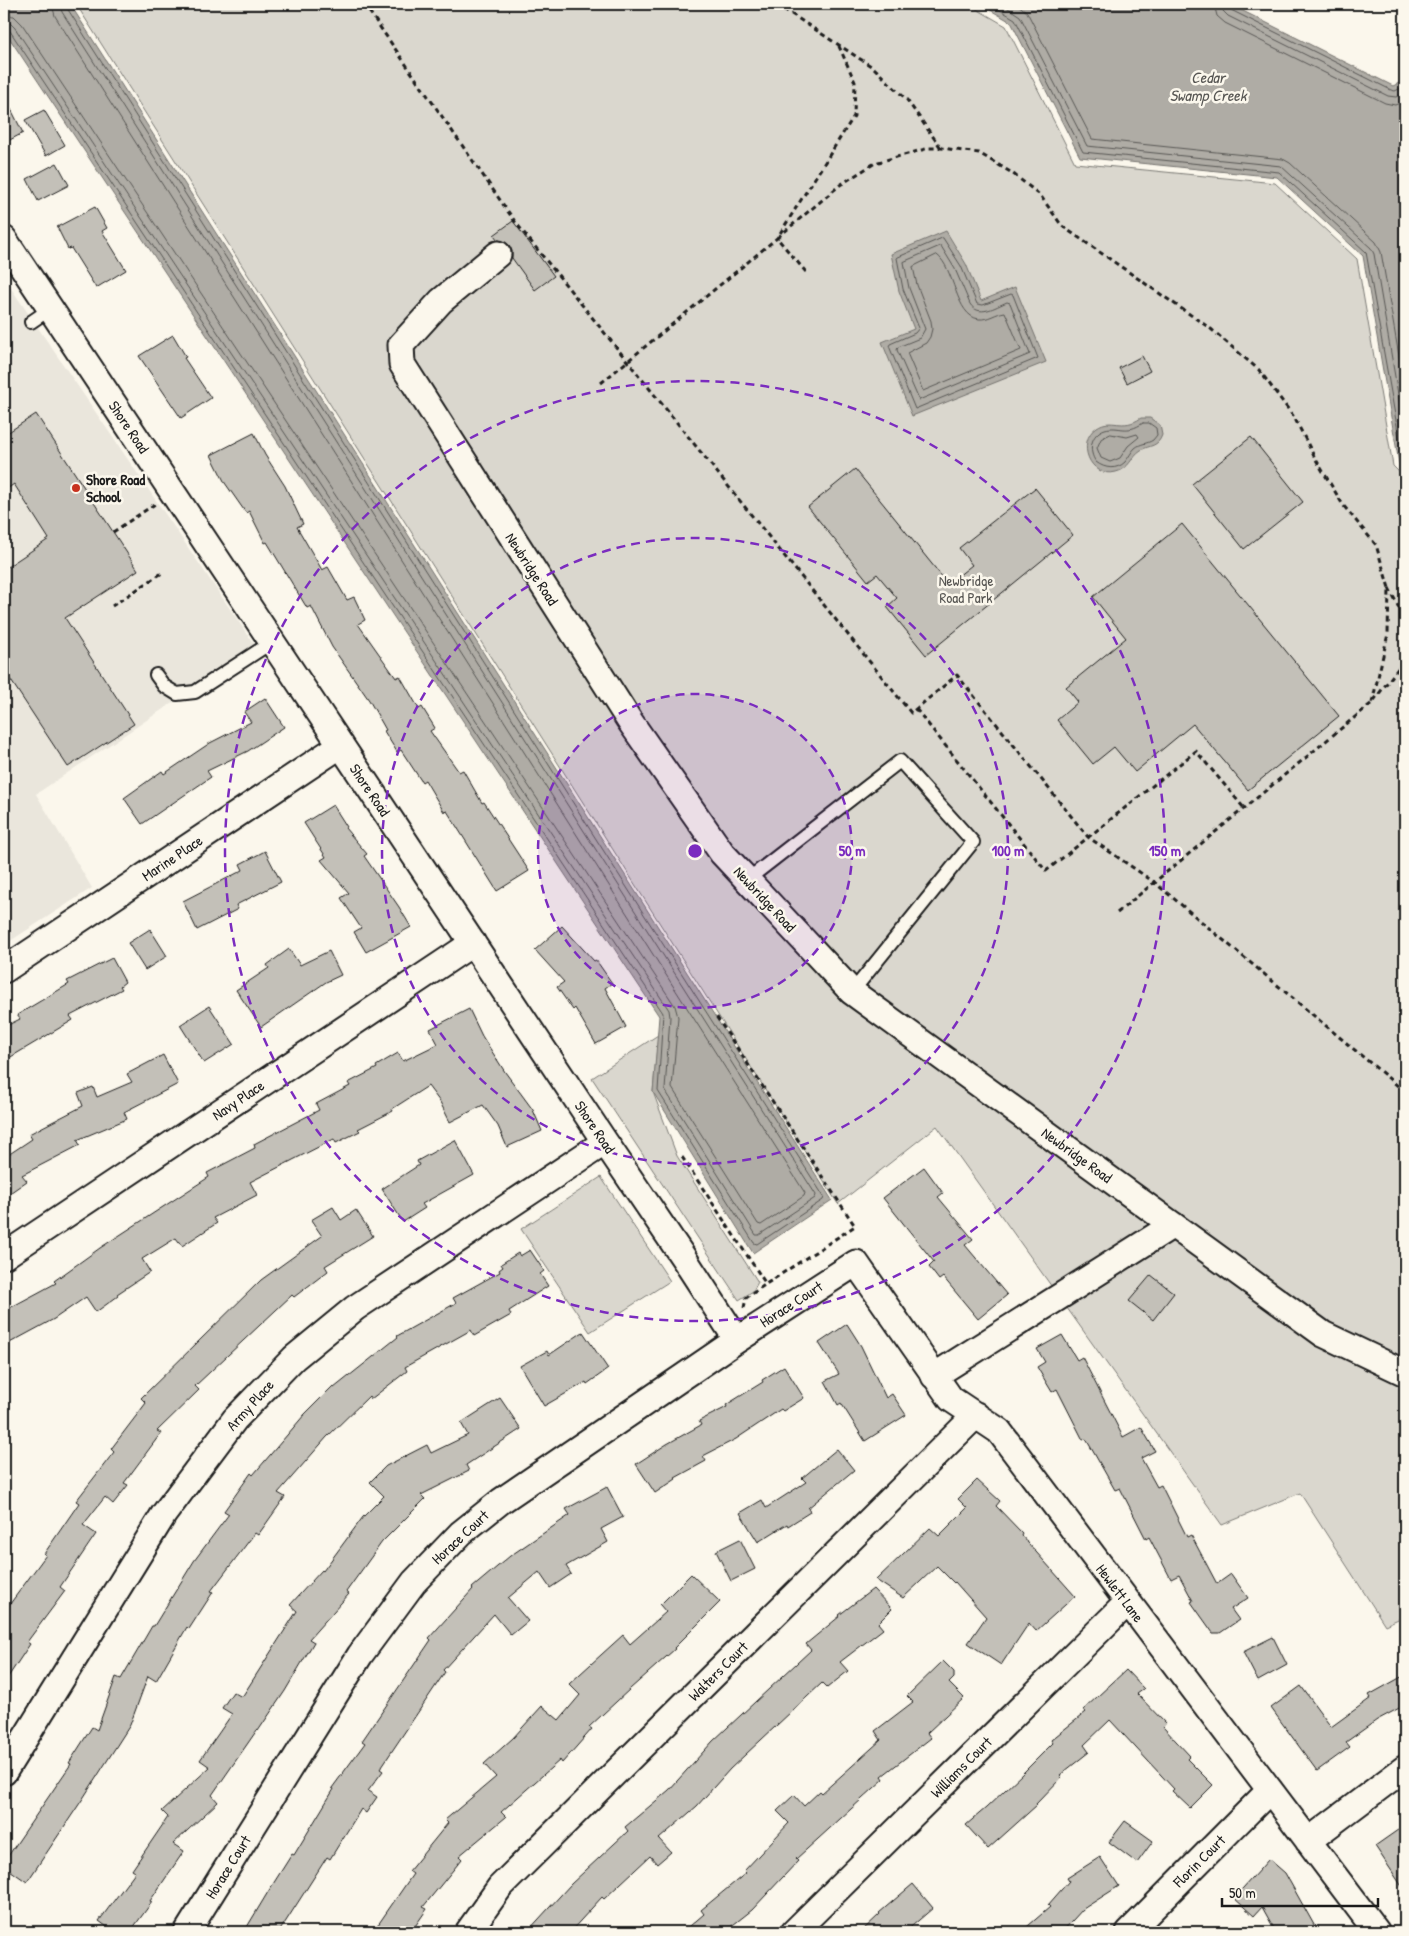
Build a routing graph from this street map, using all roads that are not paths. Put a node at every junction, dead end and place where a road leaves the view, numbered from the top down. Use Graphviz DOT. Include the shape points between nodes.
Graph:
graph roads {
  1 [pos="6,248"];
  2 [pos="498,254"];
  3 [pos="272,642"];
  4 [pos="156,675"];
  5 [pos="341,746"];
  6 [pos="747,880"];
  7 [pos="472,944"];
  8 [pos="4,970"];
  9 [pos="852,992"];
  10 [pos="605,1142"];
  11 [pos="1173,1225"];
  12 [pos="4,1256"];
  13 [pos="856,1263"];
  14 [pos="736,1340"];
  15 [pos="1405,1373"];
  16 [pos="934,1376"];
  17 [pos="976,1415"];
  18 [pos="1128,1602"];
  19 [pos="1405,1768"];
  20 [pos="4,1772"];
  21 [pos="1270,1790"];
  22 [pos="1308,1841"];
  23 [pos="186,1932"];
  24 [pos="468,1932"];
  25 [pos="794,1932"];
  26 [pos="1129,1932"];
  27 [pos="1377,1932"];
  1 -- 3 [label="street, Shore Road" via="41,316 172,492"];
  2 -- 6 [label="street, Newbridge Road" via="441,301 401,345 402,364 629,720 722,853"];
  3 -- 4 [label="lane" via="195,692 178,694 164,686"];
  3 -- 5 [label="street, Shore Road"];
  5 -- 7 [label="street, Shore Road"];
  5 -- 8 [label="street, Marine Place"];
  6 -- 9 [label="street, Newbridge Road"];
  6 -- 9 [label="lane" via="900,761 973,842"];
  7 -- 10 [label="street, Shore Road"];
  7 -- 12 [label="street, Navy Place"];
  9 -- 11 [label="street, Newbridge Road"];
  10 -- 14 [label="street, Shore Road"];
  10 -- 20 [label="street, Army Place" via="355,1308 294,1358 242,1412 164,1514"];
  11 -- 15 [label="street, Newbridge Road" via="1323,1334"];
  11 -- 16 [label="street"];
  13 -- 14 [label="street, Horace Court"];
  13 -- 16 [label="street, Hewlett Lane"];
  14 -- 23 [label="street, Horace Court" via="501,1501 461,1533 414,1582 360,1655"];
  16 -- 17 [label="street, Hewlett Lane" via="951,1399"];
  17 -- 18 [label="street, Hewlett Lane" via="999,1431"];
  17 -- 24 [label="street, Walters Court" via="500,1887"];
  18 -- 21 [label="street, Hewlett Lane"];
  18 -- 25 [label="street, Williams Court"];
  19 -- 22 [label="street"];
  21 -- 22 [label="street, Hewlett Lane"];
  21 -- 26 [label="street, Florin Court"];
  22 -- 27 [label="street, Hewlett Lane"];
}
